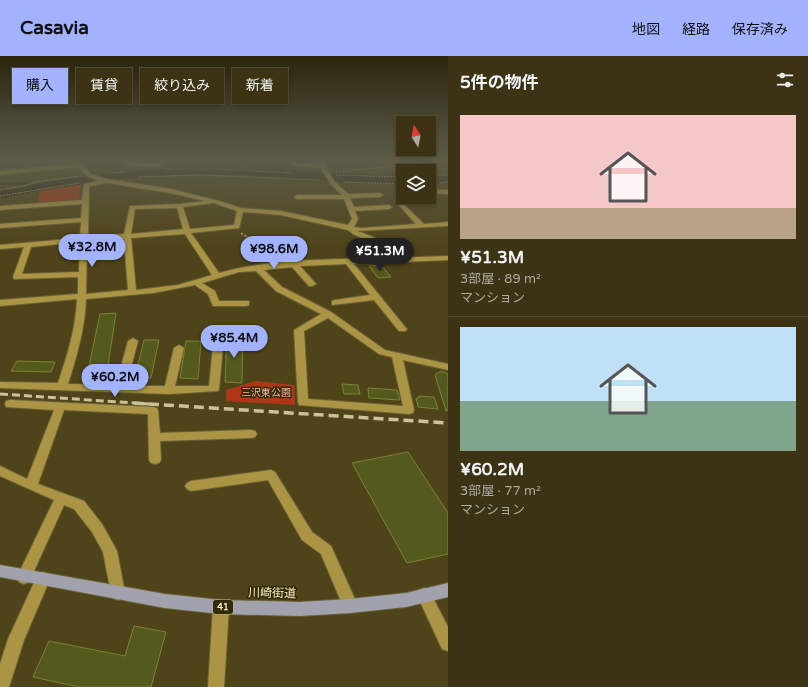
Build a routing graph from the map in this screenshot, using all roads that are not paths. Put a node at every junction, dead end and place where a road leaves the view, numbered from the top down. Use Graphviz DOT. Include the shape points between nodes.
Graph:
graph roads {
  1 [pos="86,188"];
  2 [pos="154,188"];
  3 [pos="337,188"];
  4 [pos="436,191"];
  5 [pos="448,192"];
  6 [pos="380,195"];
  7 [pos="346,196"];
  8 [pos="297,197"];
  9 [pos="85,202"];
  10 [pos="217,202"];
  11 [pos="401,204"];
  12 [pos="180,206"];
  13 [pos="389,207"];
  14 [pos="0,208"];
  15 [pos="352,209"];
  16 [pos="240,210"];
  17 [pos="84,220"];
  18 [pos="448,224"];
  19 [pos="0,226"];
  20 [pos="422,226"];
  21 [pos="350,228"];
  22 [pos="187,230"];
  23 [pos="127,237"];
  24 [pos="84,240"];
  25 [pos="28,245"];
  26 [pos="0,247"];
  27 [pos="445,259"];
  28 [pos="390,260"];
  29 [pos="348,262"];
  30 [pos="292,264"];
  31 [pos="448,266"];
  32 [pos="258,268"];
  33 [pos="82,274"];
  34 [pos="216,275"];
  35 [pos="196,282"];
  36 [pos="312,284"];
  37 [pos="132,293"];
  38 [pos="82,296"];
  39 [pos="376,297"];
  40 [pos="0,303"];
  41 [pos="246,303"];
  42 [pos="335,303"];
  43 [pos="328,314"];
  44 [pos="402,329"];
  45 [pos="219,336"];
  46 [pos="133,340"];
  47 [pos="179,348"];
  48 [pos="397,356"];
  49 [pos="448,367"];
  50 [pos="0,385"];
  51 [pos="62,386"];
  52 [pos="120,389"];
  53 [pos="169,391"];
  54 [pos="10,404"];
  55 [pos="60,407"];
  56 [pos="251,434"];
  57 [pos="154,437"];
  58 [pos="155,460"];
  59 [pos="0,471"];
  60 [pos="31,486"];
  61 [pos="191,486"];
  62 [pos="61,498"];
  63 [pos="0,571"];
  64 [pos="24,577"];
  65 [pos="43,579"];
  66 [pos="448,590"];
  67 [pos="118,593"];
  68 [pos="424,595"];
  69 [pos="350,606"];
  70 [pos="220,607"];
  71 [pos="448,643"];
  72 [pos="1,687"];
  73 [pos="216,687"];
  1 -- 9 [label="street"];
  2 -- 10 [label="street"];
  3 -- 7 [label="street"];
  4 -- 5 [label="street"];
  6 -- 7 [label="street"];
  7 -- 8 [label="street"];
  7 -- 15 [label="street"];
  9 -- 14 [label="street"];
  9 -- 17 [label="street"];
  10 -- 12 [label="street"];
  10 -- 16 [label="street"];
  11 -- 20 [label="street"];
  12 -- 22 [label="street"];
  12 -- 23 [label="street" via="132,207"];
  13 -- 15 [label="street"];
  15 -- 21 [label="street" via="355,219"];
  16 -- 21 [label="street" via="281,213"];
  16 -- 22 [label="street" via="237,227"];
  17 -- 19 [label="street"];
  17 -- 24 [label="street"];
  18 -- 20 [label="street"];
  20 -- 21 [label="street" via="362,230"];
  21 -- 28 [label="street" via="355,233 373,240"];
  22 -- 23 [label="street"];
  22 -- 34 [label="street"];
  23 -- 24 [label="street"];
  23 -- 37 [label="street"];
  24 -- 25 [label="street"];
  24 -- 33 [label="street"];
  25 -- 26 [label="street"];
  25 -- 33 [label="street" via="17,277"];
  27 -- 28 [label="street"];
  27 -- 31 [label="street"];
  28 -- 29 [label="street"];
  29 -- 30 [label="street"];
  29 -- 39 [label="street"];
  30 -- 32 [label="street"];
  30 -- 36 [label="street"];
  32 -- 34 [label="street"];
  32 -- 43 [label="street" via="278,289"];
  33 -- 38 [label="street"];
  34 -- 35 [label="street"];
  35 -- 37 [label="street" via="179,287"];
  35 -- 41 [label="street" via="212,293 216,304"];
  37 -- 38 [label="street"];
  38 -- 40 [label="street"];
  38 -- 51 [label="street" via="73,352"];
  39 -- 42 [label="street"];
  39 -- 44 [label="street"];
  43 -- 48 [label="street" via="382,352"];
  43 -- 48 [label="street" via="299,330 303,402 409,410"];
  45 -- 53 [label="street" via="214,389"];
  46 -- 52 [label="street"];
  47 -- 53 [label="street"];
  48 -- 49 [label="street"];
  50 -- 51 [label="street"];
  51 -- 52 [label="street"];
  52 -- 53 [label="street"];
  54 -- 55 [label="street"];
  55 -- 57 [label="street" via="153,411"];
  55 -- 60 [label="street"];
  56 -- 57 [label="street"];
  57 -- 58 [label="street"];
  59 -- 60 [label="street"];
  60 -- 62 [label="street"];
  61 -- 69 [label="street" via="271,475 307,536 326,550"];
  62 -- 64 [label="street"];
  62 -- 67 [label="street" via="79,506 98,528 110,551"];
  63 -- 64 [label="main road, 川崎街道 / 41"];
  64 -- 65 [label="main road, 川崎街道 / 41"];
  65 -- 67 [label="main road, 川崎街道 / 41"];
  65 -- 72 [label="street" via="16,639"];
  66 -- 68 [label="main road, 川崎街道 / 41"];
  67 -- 70 [label="main road, 川崎街道 / 41"];
  68 -- 69 [label="main road, 川崎街道 / 41" via="406,600"];
  68 -- 71 [label="street"];
  69 -- 70 [label="main road, 川崎街道 / 41" via="300,609"];
  70 -- 73 [label="street"];
}
